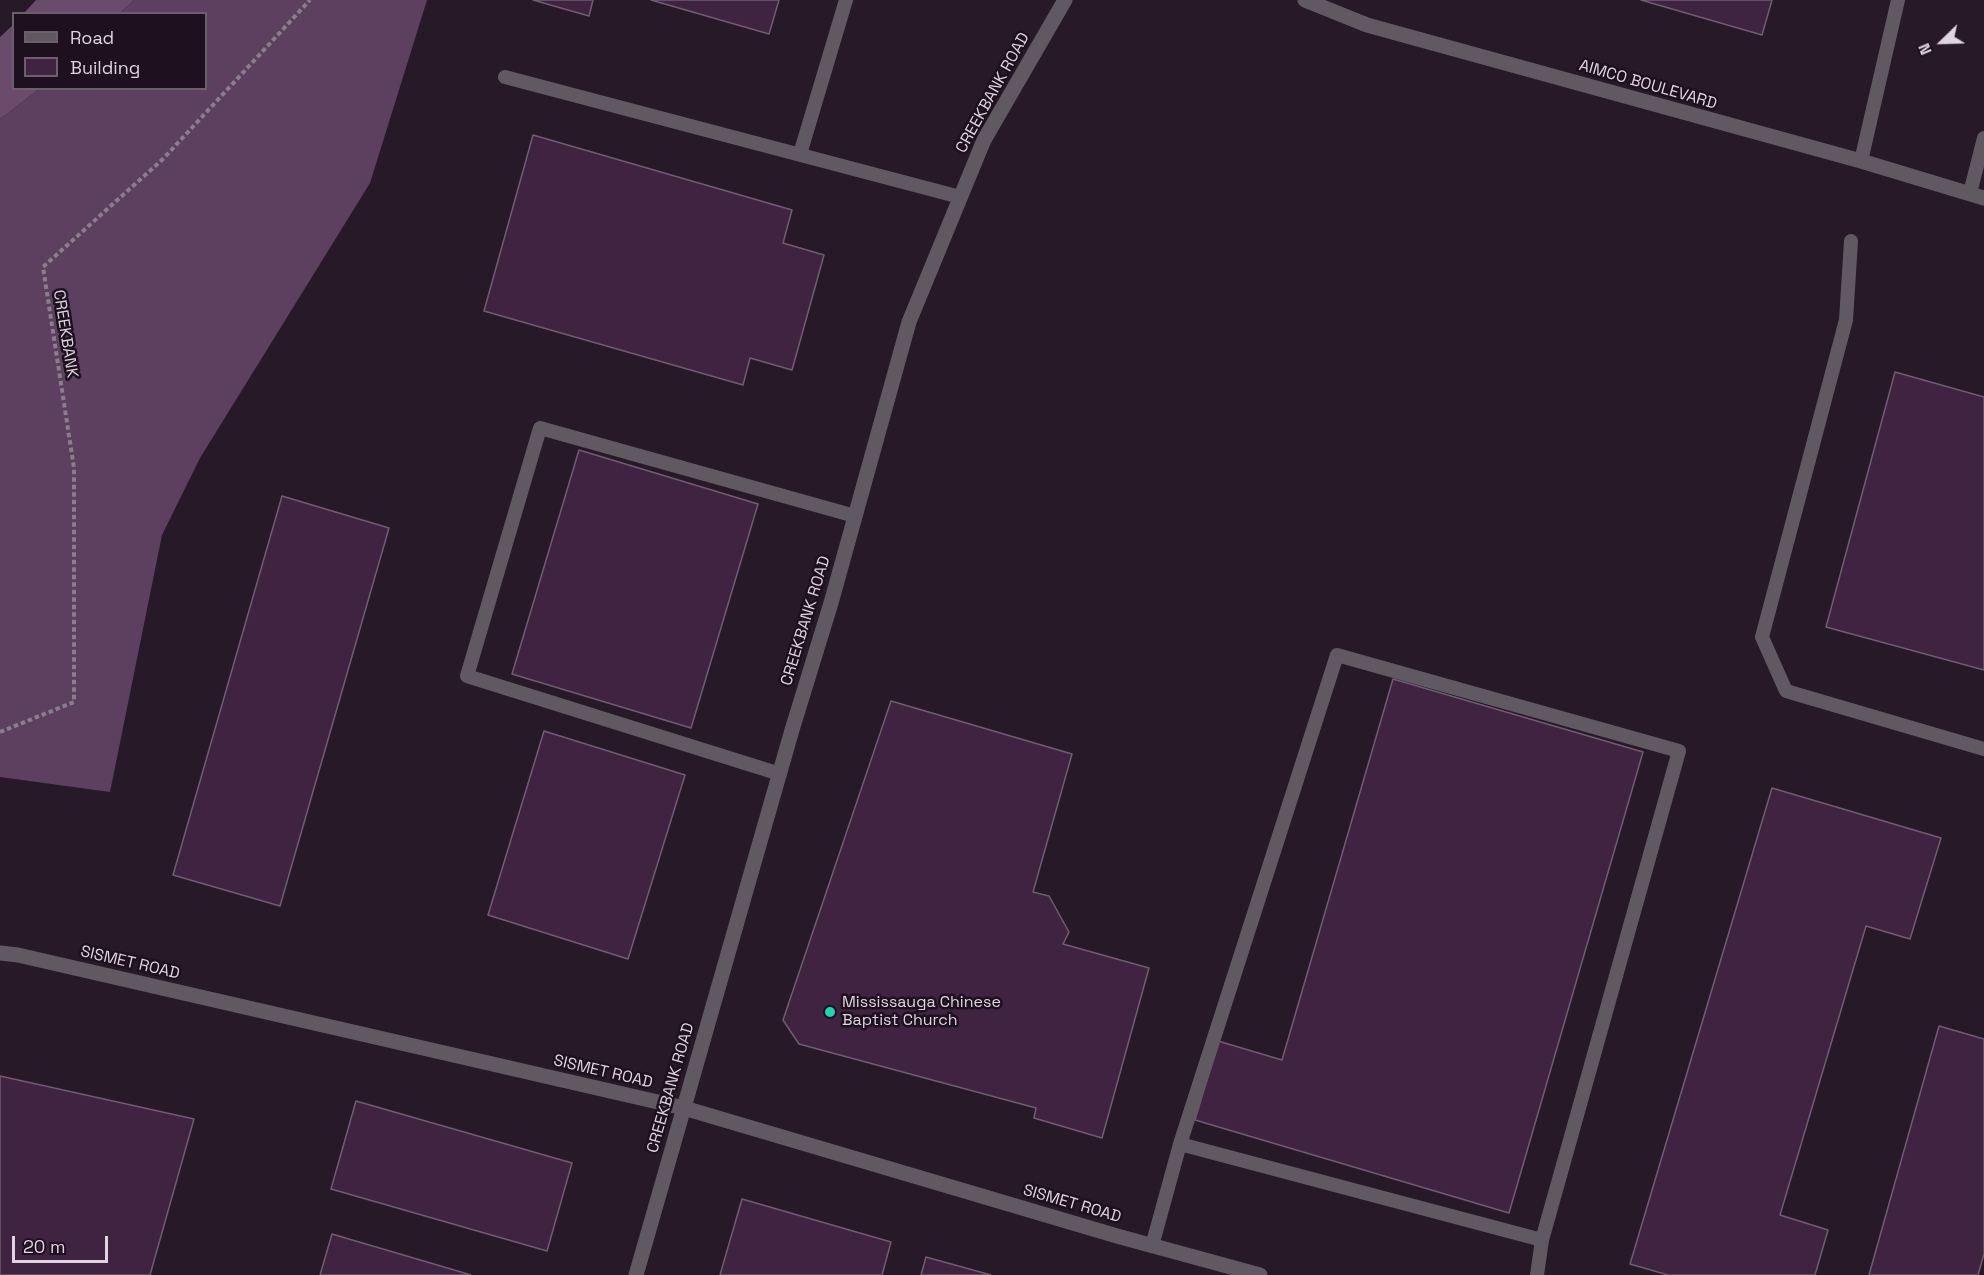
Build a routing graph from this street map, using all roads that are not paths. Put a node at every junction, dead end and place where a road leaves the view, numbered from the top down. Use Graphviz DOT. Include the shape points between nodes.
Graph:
graph roads {
  1 [pos="846,0"];
  2 [pos="1065,0"];
  3 [pos="1305,0"];
  4 [pos="1898,0"];
  5 [pos="505,77"];
  6 [pos="1984,138"];
  7 [pos="800,154"];
  8 [pos="1861,161"];
  9 [pos="1977,196"];
  10 [pos="960,197"];
  11 [pos="1851,241"];
  12 [pos="855,516"];
  13 [pos="1984,749"];
  14 [pos="780,774"];
  15 [pos="0,953"];
  16 [pos="684,1108"];
  17 [pos="1180,1144"];
  18 [pos="1542,1240"];
  19 [pos="1152,1246"];
  20 [pos="636,1275"];
  21 [pos="1260,1275"];
  22 [pos="1537,1275"];
  1 -- 7 [label="lane"];
  2 -- 10 [label="street, CREEKBANK ROAD" via="984,140"];
  3 -- 8 [label="street, AIMCO BOULEVARD" via="1366,25"];
  4 -- 8 [label="lane"];
  5 -- 7 [label="lane"];
  6 -- 9 [label="lane"];
  7 -- 10 [label="lane"];
  8 -- 9 [label="street, AIMCO BOULEVARD"];
  10 -- 12 [label="street, CREEKBANK ROAD" via="909,322"];
  11 -- 13 [label="lane" via="1846,320 1762,637 1786,691"];
  12 -- 14 [label="street, CREEKBANK ROAD"];
  12 -- 14 [label="lane" via="540,428 466,676"];
  14 -- 16 [label="street, CREEKBANK ROAD"];
  15 -- 16 [label="street, SISMET ROAD"];
  16 -- 19 [label="street, SISMET ROAD"];
  16 -- 20 [label="street, CREEKBANK ROAD"];
  17 -- 18 [label="lane"];
  17 -- 18 [label="lane" via="1337,656 1679,751"];
  17 -- 19 [label="lane"];
  18 -- 22 [label="lane"];
  19 -- 21 [label="street, SISMET ROAD"];
}
